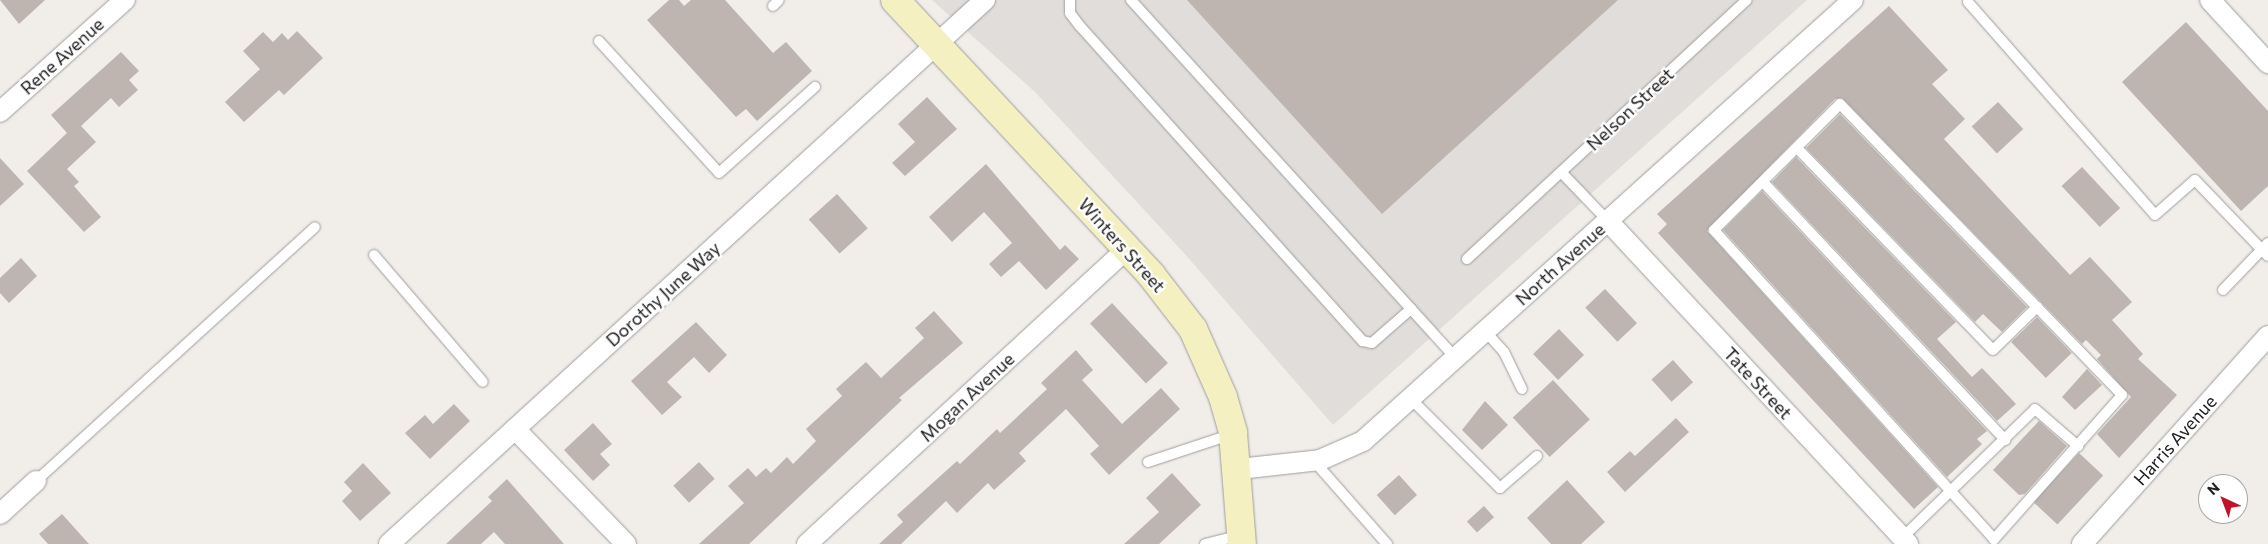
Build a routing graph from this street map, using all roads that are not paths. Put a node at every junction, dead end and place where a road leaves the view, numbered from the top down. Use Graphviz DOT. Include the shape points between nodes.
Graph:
graph roads {
  1 [pos="125,0"];
  2 [pos="895,0"];
  3 [pos="985,0"];
  4 [pos="1070,0"];
  5 [pos="1131,0"];
  6 [pos="1747,0"];
  7 [pos="1853,0"];
  8 [pos="2210,0"];
  9 [pos="1968,2"];
  10 [pos="599,41"];
  11 [pos="936,44"];
  12 [pos="2268,63"];
  13 [pos="815,87"];
  14 [pos="0,112"];
  15 [pos="1797,148"];
  16 [pos="1562,173"];
  17 [pos="1763,182"];
  18 [pos="1608,221"];
  19 [pos="315,227"];
  20 [pos="1127,249"];
  21 [pos="2266,249"];
  22 [pos="374,255"];
  23 [pos="1467,259"];
  24 [pos="2223,290"];
  25 [pos="2037,307"];
  26 [pos="1410,309"];
  27 [pos="1486,332"];
  28 [pos="2268,336"];
  29 [pos="1456,359"];
  30 [pos="483,382"];
  31 [pos="1522,389"];
  32 [pos="1411,399"];
  33 [pos="515,429"];
  34 [pos="1233,433"];
  35 [pos="2005,440"];
  36 [pos="2078,446"];
  37 [pos="1537,456"];
  38 [pos="1314,461"];
  39 [pos="1148,462"];
  40 [pos="1238,469"];
  41 [pos="36,481"];
  42 [pos="1953,489"];
  43 [pos="0,514"];
  44 [pos="1241,539"];
  45 [pos="1905,541"];
  46 [pos="389,544"];
  47 [pos="626,544"];
  48 [pos="807,544"];
  49 [pos="1205,544"];
  50 [pos="1387,544"];
  51 [pos="2082,544"];
  1 -- 14 [label="street, Rene Avenue"];
  2 -- 11 [label="main road, Winters Street"];
  3 -- 11 [label="street, Dorothy June Way"];
  4 -- 26 [label="lane" via="1070,13 1080,25 1363,341 1372,343"];
  5 -- 26 [label="lane"];
  6 -- 16 [label="lane, Nelson Street"];
  7 -- 18 [label="street, North Avenue"];
  8 -- 12 [label="street"];
  9 -- 21 [label="lane" via="2155,215 2195,180"];
  10 -- 13 [label="lane" via="718,173"];
  11 -- 20 [label="main road, Winters Street"];
  11 -- 33 [label="street, Dorothy June Way"];
  15 -- 17 [label="lane"];
  15 -- 25 [label="lane" via="1993,350"];
  15 -- 25 [label="lane" via="1840,104"];
  16 -- 18 [label="lane"];
  16 -- 23 [label="lane, Nelson Street"];
  17 -- 35 [label="lane"];
  17 -- 42 [label="lane" via="1714,230"];
  18 -- 27 [label="street, North Avenue"];
  18 -- 45 [label="street, Tate Street"];
  19 -- 41 [label="lane"];
  20 -- 34 [label="main road, Winters Street" via="1192,329 1223,397"];
  20 -- 48 [label="street, Mogan Avenue"];
  21 -- 24 [label="lane"];
  22 -- 30 [label="lane"];
  25 -- 36 [label="lane" via="2122,395"];
  26 -- 29 [label="lane"];
  27 -- 29 [label="street, North Avenue"];
  27 -- 31 [label="lane" via="1504,352"];
  28 -- 51 [label="street, Harris Avenue"];
  29 -- 32 [label="street, North Avenue"];
  32 -- 37 [label="lane" via="1500,488"];
  32 -- 38 [label="street, North Avenue" via="1363,441"];
  33 -- 46 [label="street, Dorothy June Way"];
  33 -- 47 [label="street"];
  34 -- 39 [label="lane"];
  34 -- 40 [label="main road, Winters Street"];
  35 -- 36 [label="lane" via="2035,409"];
  35 -- 42 [label="lane"];
  36 -- 42 [label="lane" via="1994,538"];
  38 -- 40 [label="street, North Avenue"];
  38 -- 50 [label="lane"];
  40 -- 44 [label="main road, Winters Street"];
  41 -- 43 [label="street"];
  42 -- 45 [label="lane"];
  44 -- 49 [label="lane"];
}
